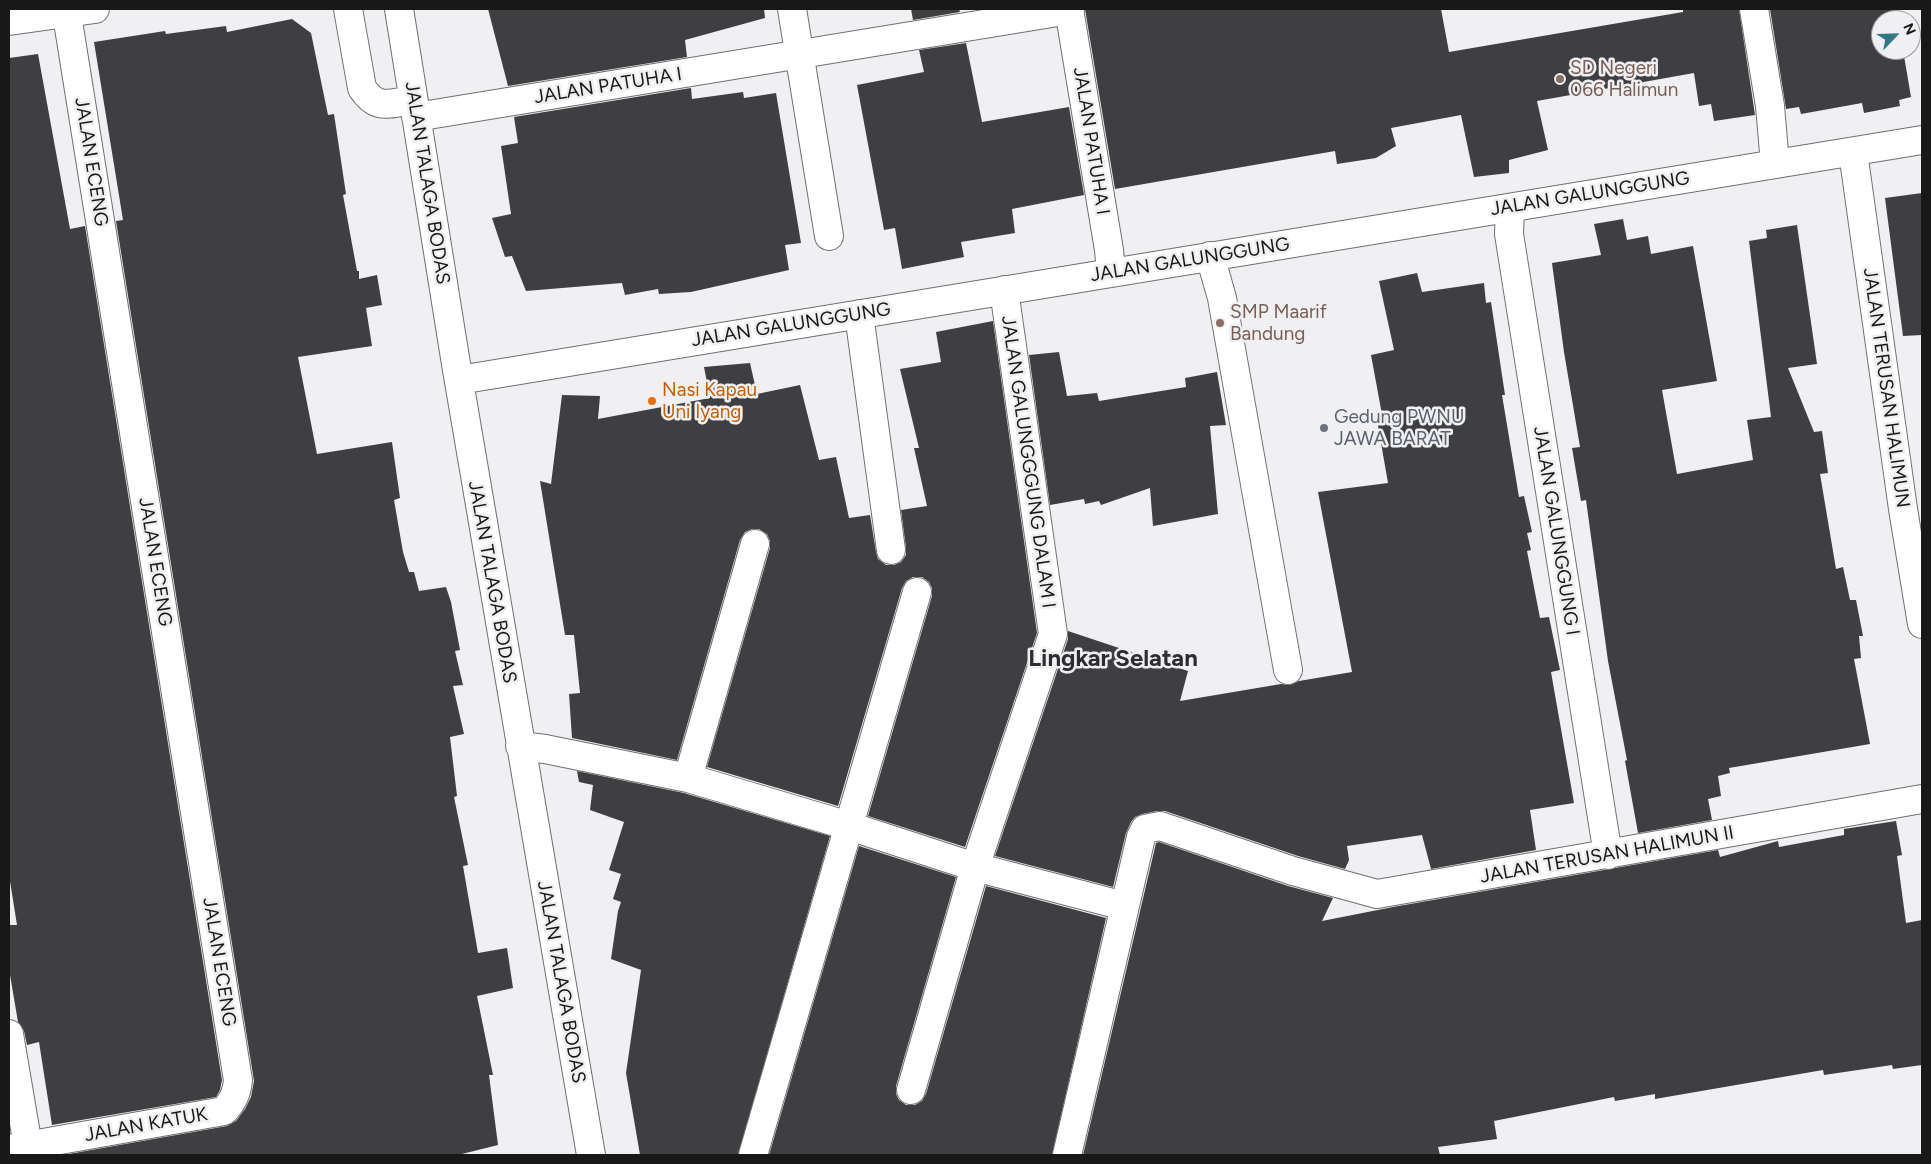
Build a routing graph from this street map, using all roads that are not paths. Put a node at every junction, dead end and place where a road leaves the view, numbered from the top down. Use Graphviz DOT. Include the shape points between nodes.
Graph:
graph roads {
  1 [pos="95,9"];
  2 [pos="348,9"];
  3 [pos="399,9"];
  4 [pos="792,9"];
  5 [pos="1070,9"];
  6 [pos="1754,9"];
  7 [pos="67,11"];
  8 [pos="9,21"];
  9 [pos="800,55"];
  10 [pos="415,108"];
  11 [pos="1922,140"];
  12 [pos="1853,152"];
  13 [pos="1774,164"];
  14 [pos="1510,208"];
  15 [pos="829,236"];
  16 [pos="1210,256"];
  17 [pos="1111,273"];
  18 [pos="1004,290"];
  19 [pos="859,314"];
  20 [pos="459,380"];
  21 [pos="1913,507"];
  22 [pos="755,544"];
  23 [pos="891,550"];
  24 [pos="917,592"];
  25 [pos="1922,624"];
  26 [pos="1288,670"];
  27 [pos="520,746"];
  28 [pos="688,778"];
  29 [pos="1922,799"];
  30 [pos="849,826"];
  31 [pos="1608,855"];
  32 [pos="975,867"];
  33 [pos="1124,906"];
  34 [pos="9,1034"];
  35 [pos="911,1090"];
  36 [pos="224,1111"];
  37 [pos="18,1148"];
  38 [pos="590,1155"];
  39 [pos="753,1155"];
  40 [pos="1067,1155"];
  1 -- 7 [label="street"];
  2 -- 10 [label="street, JALAN PATUHA I" via="362,88 368,98 379,104"];
  3 -- 10 [label="street, JALAN TALAGA BODAS"];
  4 -- 9 [label="street"];
  5 -- 9 [label="street, JALAN PATUHA I"];
  5 -- 17 [label="street, JALAN PATUHA I"];
  6 -- 13 [label="street" via="1770,106"];
  7 -- 8 [label="street"];
  7 -- 36 [label="street, JALAN ECENG" via="238,1080 235,1096"];
  9 -- 10 [label="street, JALAN PATUHA I"];
  9 -- 15 [label="street"];
  10 -- 20 [label="street, JALAN TALAGA BODAS"];
  11 -- 12 [label="street, JALAN GALUNGGUNG"];
  12 -- 13 [label="street, JALAN GALUNGGUNG"];
  12 -- 21 [label="street, JALAN TERUSAN HALIMUN"];
  13 -- 14 [label="street, JALAN GALUNGGUNG"];
  14 -- 16 [label="street, JALAN GALUNGGUNG"];
  14 -- 31 [label="street, JALAN GALUNGGUNG I" via="1509,234"];
  16 -- 17 [label="street, JALAN GALUNGGUNG"];
  16 -- 26 [label="street" via="1222,298"];
  17 -- 18 [label="street, JALAN GALUNGGUNG"];
  18 -- 19 [label="street, JALAN GALUNGGUNG"];
  18 -- 32 [label="street, JALAN GALUNGGGUNG DALAM I" via="1053,634"];
  19 -- 20 [label="street, JALAN GALUNGGUNG"];
  19 -- 23 [label="street"];
  20 -- 27 [label="street, JALAN TALAGA BODAS"];
  21 -- 25 [label="street, JALAN TERUSAN HALIMUN"];
  22 -- 28 [label="street"];
  24 -- 30 [label="street"];
  27 -- 28 [label="street"];
  27 -- 38 [label="street, JALAN TALAGA BODAS"];
  28 -- 30 [label="street"];
  29 -- 31 [label="street, JALAN TERUSAN HALIMUN II"];
  30 -- 32 [label="street"];
  30 -- 39 [label="street"];
  31 -- 33 [label="street, JALAN TERUSAN HALIMUN II" via="1377,894 1293,871 1160,826 1145,829 1141,837"];
  32 -- 33 [label="street"];
  32 -- 35 [label="street"];
  33 -- 40 [label="street"];
  34 -- 37 [label="street"];
  36 -- 37 [label="street, JALAN KATUK"];
}
